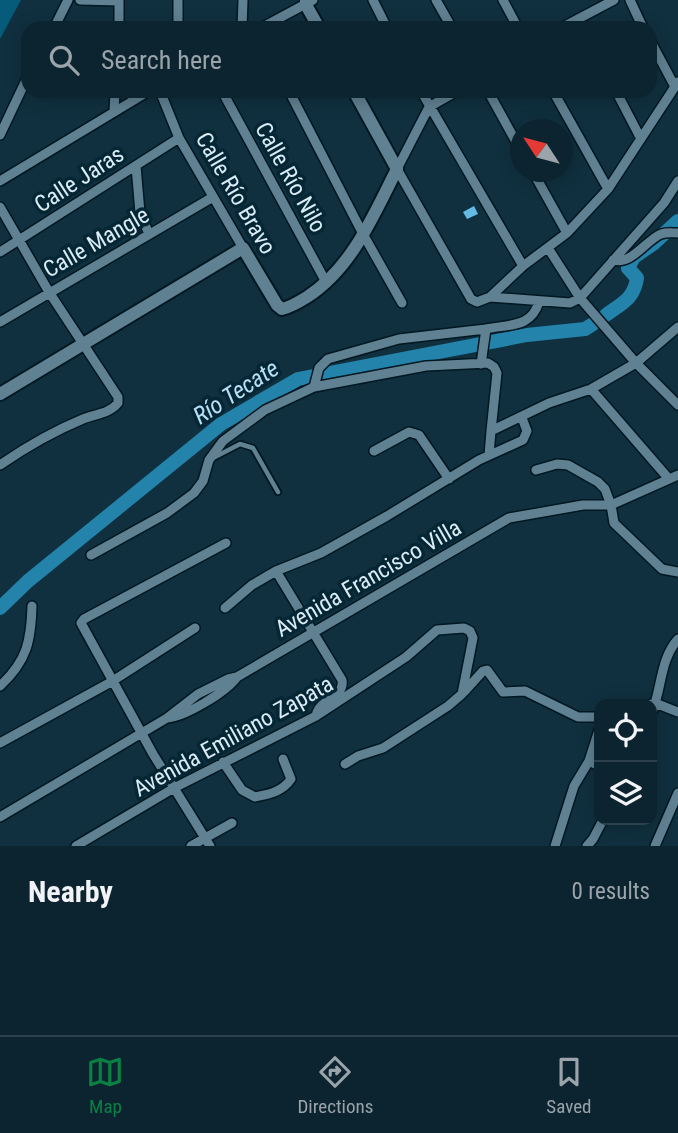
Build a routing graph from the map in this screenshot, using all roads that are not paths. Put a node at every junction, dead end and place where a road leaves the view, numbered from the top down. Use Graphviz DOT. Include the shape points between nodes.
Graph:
graph roads {
  1 [pos="68,0"];
  2 [pos="80,0"];
  3 [pos="178,0"];
  4 [pos="243,0"];
  5 [pos="373,0"];
  6 [pos="436,0"];
  7 [pos="503,0"];
  8 [pos="614,0"];
  9 [pos="629,0"];
  10 [pos="119,1"];
  11 [pos="308,2"];
  12 [pos="58,21"];
  13 [pos="118,21"];
  14 [pos="178,21"];
  15 [pos="242,21"];
  16 [pos="274,21"];
  17 [pos="316,21"];
  18 [pos="384,21"];
  19 [pos="448,21"];
  20 [pos="514,21"];
  21 [pos="574,21"];
  22 [pos="640,21"];
  23 [pos="657,52"];
  24 [pos="676,85"];
  25 [pos="21,91"];
  26 [pos="115,98"];
  27 [pos="137,98"];
  28 [pos="163,98"];
  29 [pos="226,98"];
  30 [pos="293,98"];
  31 [pos="358,98"];
  32 [pos="424,98"];
  33 [pos="445,98"];
  34 [pos="492,98"];
  35 [pos="557,98"];
  36 [pos="620,98"];
  37 [pos="429,107"];
  38 [pos="114,112"];
  39 [pos="510,131"];
  40 [pos="0,135"];
  41 [pos="179,138"];
  42 [pos="641,139"];
  43 [pos="136,166"];
  44 [pos="397,169"];
  45 [pos="0,181"];
  46 [pos="678,181"];
  47 [pos="539,182"];
  48 [pos="608,189"];
  49 [pos="213,197"];
  50 [pos="0,207"];
  51 [pos="567,233"];
  52 [pos="678,233"];
  53 [pos="149,234"];
  54 [pos="363,234"];
  55 [pos="18,241"];
  56 [pos="243,248"];
  57 [pos="548,248"];
  58 [pos="0,252"];
  59 [pos="613,260"];
  60 [pos="523,266"];
  61 [pos="326,282"];
  62 [pos="49,292"];
  63 [pos="490,298"];
  64 [pos="580,298"];
  65 [pos="540,302"];
  66 [pos="402,303"];
  67 [pos="0,322"];
  68 [pos="678,327"];
  69 [pos="485,329"];
  70 [pos="83,345"];
  71 [pos="636,363"];
  72 [pos="481,364"];
  73 [pos="314,387"];
  74 [pos="591,389"];
  75 [pos="0,394"];
  76 [pos="678,405"];
  77 [pos="522,418"];
  78 [pos="491,431"];
  79 [pos="374,452"];
  80 [pos="489,456"];
  81 [pos="209,460"];
  82 [pos="0,465"];
  83 [pos="536,470"];
  84 [pos="673,477"];
  85 [pos="449,479"];
  86 [pos="278,492"];
  87 [pos="611,505"];
  88 [pos="226,543"];
  89 [pos="91,555"];
  90 [pos="276,571"];
  91 [pos="678,572"];
  92 [pos="32,606"];
  93 [pos="225,608"];
  94 [pos="195,628"];
  95 [pos="313,632"];
  96 [pos="678,639"];
  97 [pos="111,682"];
  98 [pos="0,686"];
  99 [pos="462,694"];
  100 [pos="655,699"];
  101 [pos="657,708"];
  102 [pos="678,712"];
  103 [pos="316,716"];
  104 [pos="594,717"];
  105 [pos="141,733"];
  106 [pos="0,743"];
  107 [pos="594,746"];
  108 [pos="283,760"];
  109 [pos="589,761"];
  110 [pos="223,762"];
  111 [pos="345,764"];
  112 [pos="594,764"];
  113 [pos="174,788"];
  114 [pos="678,793"];
  115 [pos="0,817"];
  116 [pos="232,822"];
  117 [pos="600,825"];
  118 [pos="208,842"];
  119 [pos="76,846"];
  120 [pos="191,846"];
  121 [pos="555,846"];
  122 [pos="587,846"];
  123 [pos="655,846"];
  1 -- 12 [label="street"];
  2 -- 10 [label="street"];
  3 -- 14 [label="street"];
  4 -- 15 [label="street"];
  5 -- 18 [label="street"];
  6 -- 19 [label="street"];
  7 -- 20 [label="street"];
  8 -- 21 [label="street"];
  9 -- 22 [label="street"];
  10 -- 13 [label="street"];
  11 -- 16 [label="street"];
  11 -- 17 [label="street"];
  23 -- 24 [label="street"];
  24 -- 42 [label="street"];
  25 -- 40 [label="street"];
  26 -- 38 [label="street"];
  27 -- 38 [label="street"];
  28 -- 41 [label="street, Calle Río Bravo"];
  29 -- 61 [label="street, Calle Río Nilo"];
  30 -- 54 [label="street"];
  31 -- 44 [label="street"];
  32 -- 37 [label="street"];
  33 -- 37 [label="street"];
  34 -- 39 [label="street"];
  35 -- 48 [label="street"];
  36 -- 42 [label="street"];
  37 -- 44 [label="street"];
  37 -- 60 [label="street"];
  38 -- 45 [label="street"];
  41 -- 43 [label="street, Calle Jaras"];
  41 -- 49 [label="street, Calle Río Bravo"];
  42 -- 48 [label="street"];
  43 -- 53 [label="street" via="140,213"];
  43 -- 55 [label="street, Calle Jaras"];
  44 -- 54 [label="street"];
  44 -- 63 [label="street" via="471,299"];
  46 -- 59 [label="street"];
  47 -- 51 [label="street"];
  48 -- 51 [label="street"];
  49 -- 53 [label="street, Calle Mangle"];
  49 -- 56 [label="street, Calle Río Bravo"];
  50 -- 55 [label="street"];
  51 -- 57 [label="street"];
  52 -- 59 [label="street" via="658,236 625,261"];
  53 -- 62 [label="street, Calle Mangle"];
  54 -- 61 [label="street"];
  54 -- 66 [label="street"];
  55 -- 58 [label="street, Calle Jaras"];
  55 -- 62 [label="street"];
  56 -- 61 [label="street, Calle Río Bravo" via="277,304 285,309"];
  56 -- 70 [label="street"];
  57 -- 60 [label="street"];
  57 -- 64 [label="street"];
  59 -- 64 [label="street"];
  60 -- 63 [label="street"];
  62 -- 67 [label="street, Calle Mangle"];
  62 -- 70 [label="street"];
  63 -- 65 [label="street"];
  64 -- 65 [label="street" via="570,303"];
  64 -- 71 [label="street"];
  65 -- 69 [label="street" via="527,321"];
  68 -- 71 [label="street"];
  69 -- 72 [label="street"];
  69 -- 73 [label="street" via="399,339 328,359 319,368"];
  70 -- 75 [label="street"];
  70 -- 82 [label="street" via="118,403 113,410 25,447"];
  71 -- 74 [label="street"];
  71 -- 76 [label="street"];
  72 -- 73 [label="street" via="426,366"];
  72 -- 78 [label="street" via="488,363 496,373"];
  73 -- 81 [label="street" via="265,410 223,441"];
  74 -- 77 [label="street"];
  74 -- 84 [label="street"];
  77 -- 78 [label="street"];
  77 -- 80 [label="street" via="527,431 523,440"];
  78 -- 80 [label="street"];
  79 -- 85 [label="street" via="414,432"];
  80 -- 85 [label="street"];
  81 -- 86 [label="lane" via="246,444 253,448"];
  81 -- 89 [label="street" via="194,492 167,513"];
  83 -- 87 [label="street" via="557,464 579,469 605,489"];
  84 -- 87 [label="street"];
  85 -- 90 [label="street" via="321,553"];
  87 -- 91 [label="street" via="614,523 662,569"];
  87 -- 95 [label="street, Avenida Francisco Villa" via="583,505 509,518"];
  88 -- 97 [label="street" via="84,619 81,627"];
  90 -- 93 [label="street"];
  90 -- 95 [label="street"];
  92 -- 98 [label="street" via="26,653"];
  94 -- 97 [label="street"];
  95 -- 103 [label="street" via="343,687 320,705"];
  95 -- 105 [label="street, Avenida Francisco Villa" via="237,677 216,695"];
  96 -- 100 [label="street" via="665,658"];
  97 -- 105 [label="street"];
  97 -- 106 [label="street"];
  99 -- 103 [label="street, Avenida Emiliano Zapata" via="473,638 464,628 437,630 406,657"];
  99 -- 104 [label="street" via="487,670 503,692 525,691 578,717"];
  99 -- 111 [label="street" via="383,748"];
  101 -- 102 [label="street"];
  103 -- 110 [label="street, Avenida Emiliano Zapata"];
  105 -- 113 [label="street"];
  105 -- 115 [label="street, Avenida Francisco Villa"];
  107 -- 109 [label="street"];
  108 -- 110 [label="street" via="290,774 288,784 278,792 255,797 242,790"];
  109 -- 112 [label="street"];
  109 -- 121 [label="street" via="574,786"];
  110 -- 113 [label="street, Avenida Emiliano Zapata"];
  113 -- 118 [label="street"];
  113 -- 119 [label="street, Avenida Emiliano Zapata"];
  114 -- 123 [label="street"];
  116 -- 118 [label="street"];
  117 -- 122 [label="street"];
  118 -- 120 [label="street"];
}
